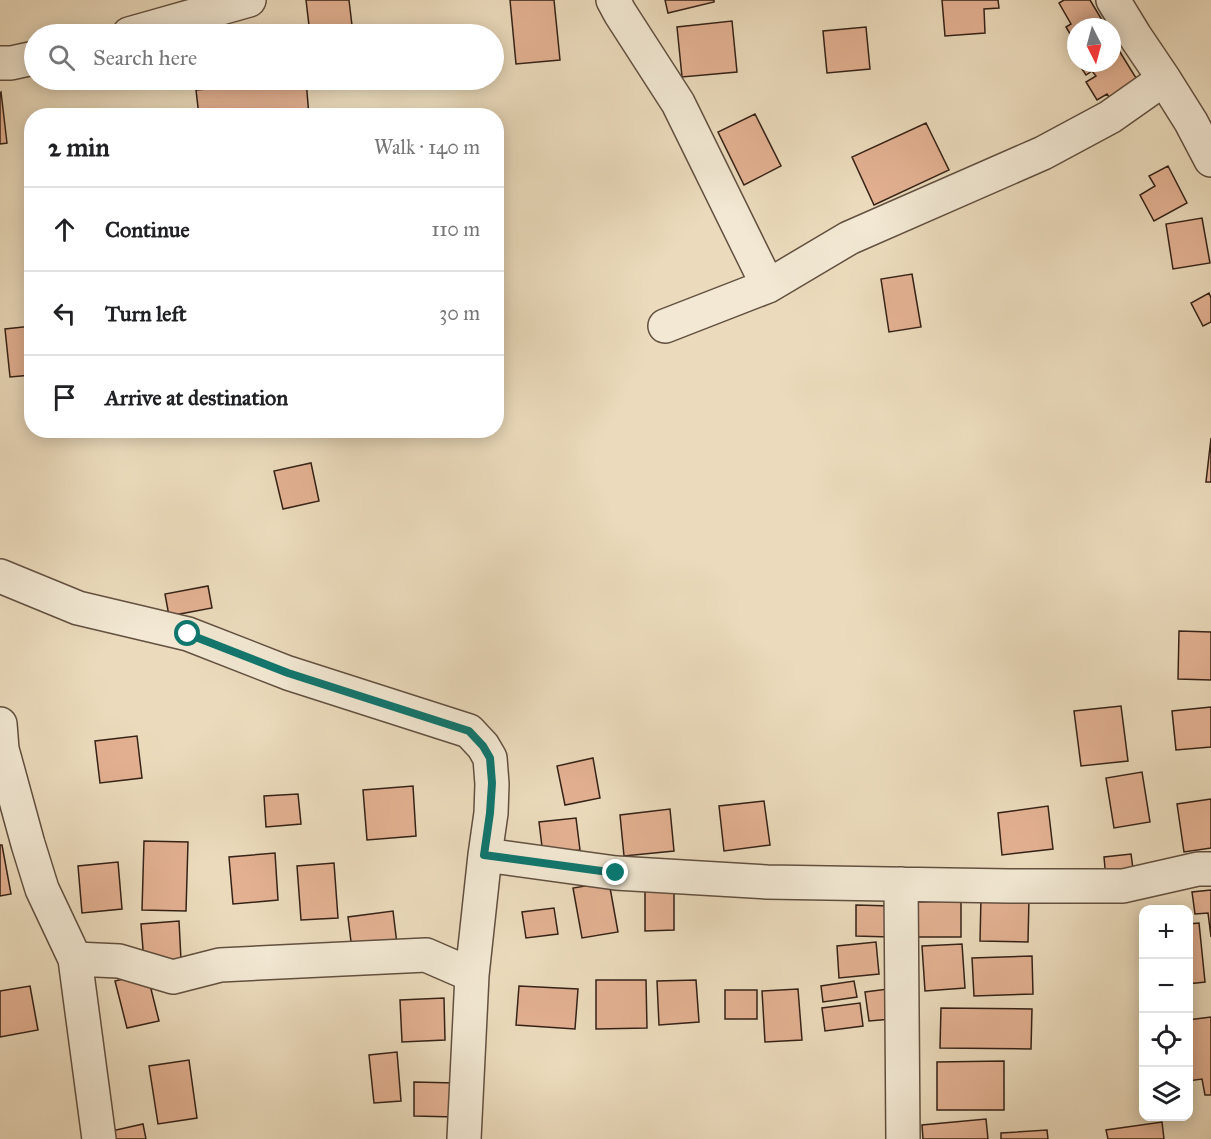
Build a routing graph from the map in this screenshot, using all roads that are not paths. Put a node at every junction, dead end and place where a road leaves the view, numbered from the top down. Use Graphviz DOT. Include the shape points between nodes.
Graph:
graph roads {
  1 [pos="249,0"];
  2 [pos="613,0"];
  3 [pos="1113,0"];
  4 [pos="164,24"];
  5 [pos="24,60"];
  6 [pos="0,63"];
  7 [pos="1164,79"];
  8 [pos="1211,160"];
  9 [pos="768,286"];
  10 [pos="665,326"];
  11 [pos="0,576"];
  12 [pos="0,724"];
  13 [pos="484,855"];
  14 [pos="1211,868"];
  15 [pos="901,884"];
  16 [pos="75,959"];
  17 [pos="472,975"];
  18 [pos="99,1139"];
  19 [pos="464,1139"];
  20 [pos="903,1139"];
  1 -- 4 [label="street"];
  2 -- 9 [label="street" via="678,103"];
  3 -- 7 [label="street"];
  5 -- 6 [label="street"];
  7 -- 8 [label="street"];
  7 -- 9 [label="street" via="1110,117 1043,153 849,238"];
  9 -- 10 [label="street"];
  11 -- 13 [label="street" via="78,608 188,634 288,673 469,731 490,758 492,783"];
  12 -- 16 [label="street" via="2,749 42,889"];
  13 -- 15 [label="street" via="616,873 767,882"];
  13 -- 17 [label="street"];
  14 -- 15 [label="street" via="1123,886"];
  15 -- 20 [label="street"];
  16 -- 17 [label="street" via="119,962 173,977 220,965 426,955"];
  16 -- 18 [label="street"];
  17 -- 19 [label="street"];
}
